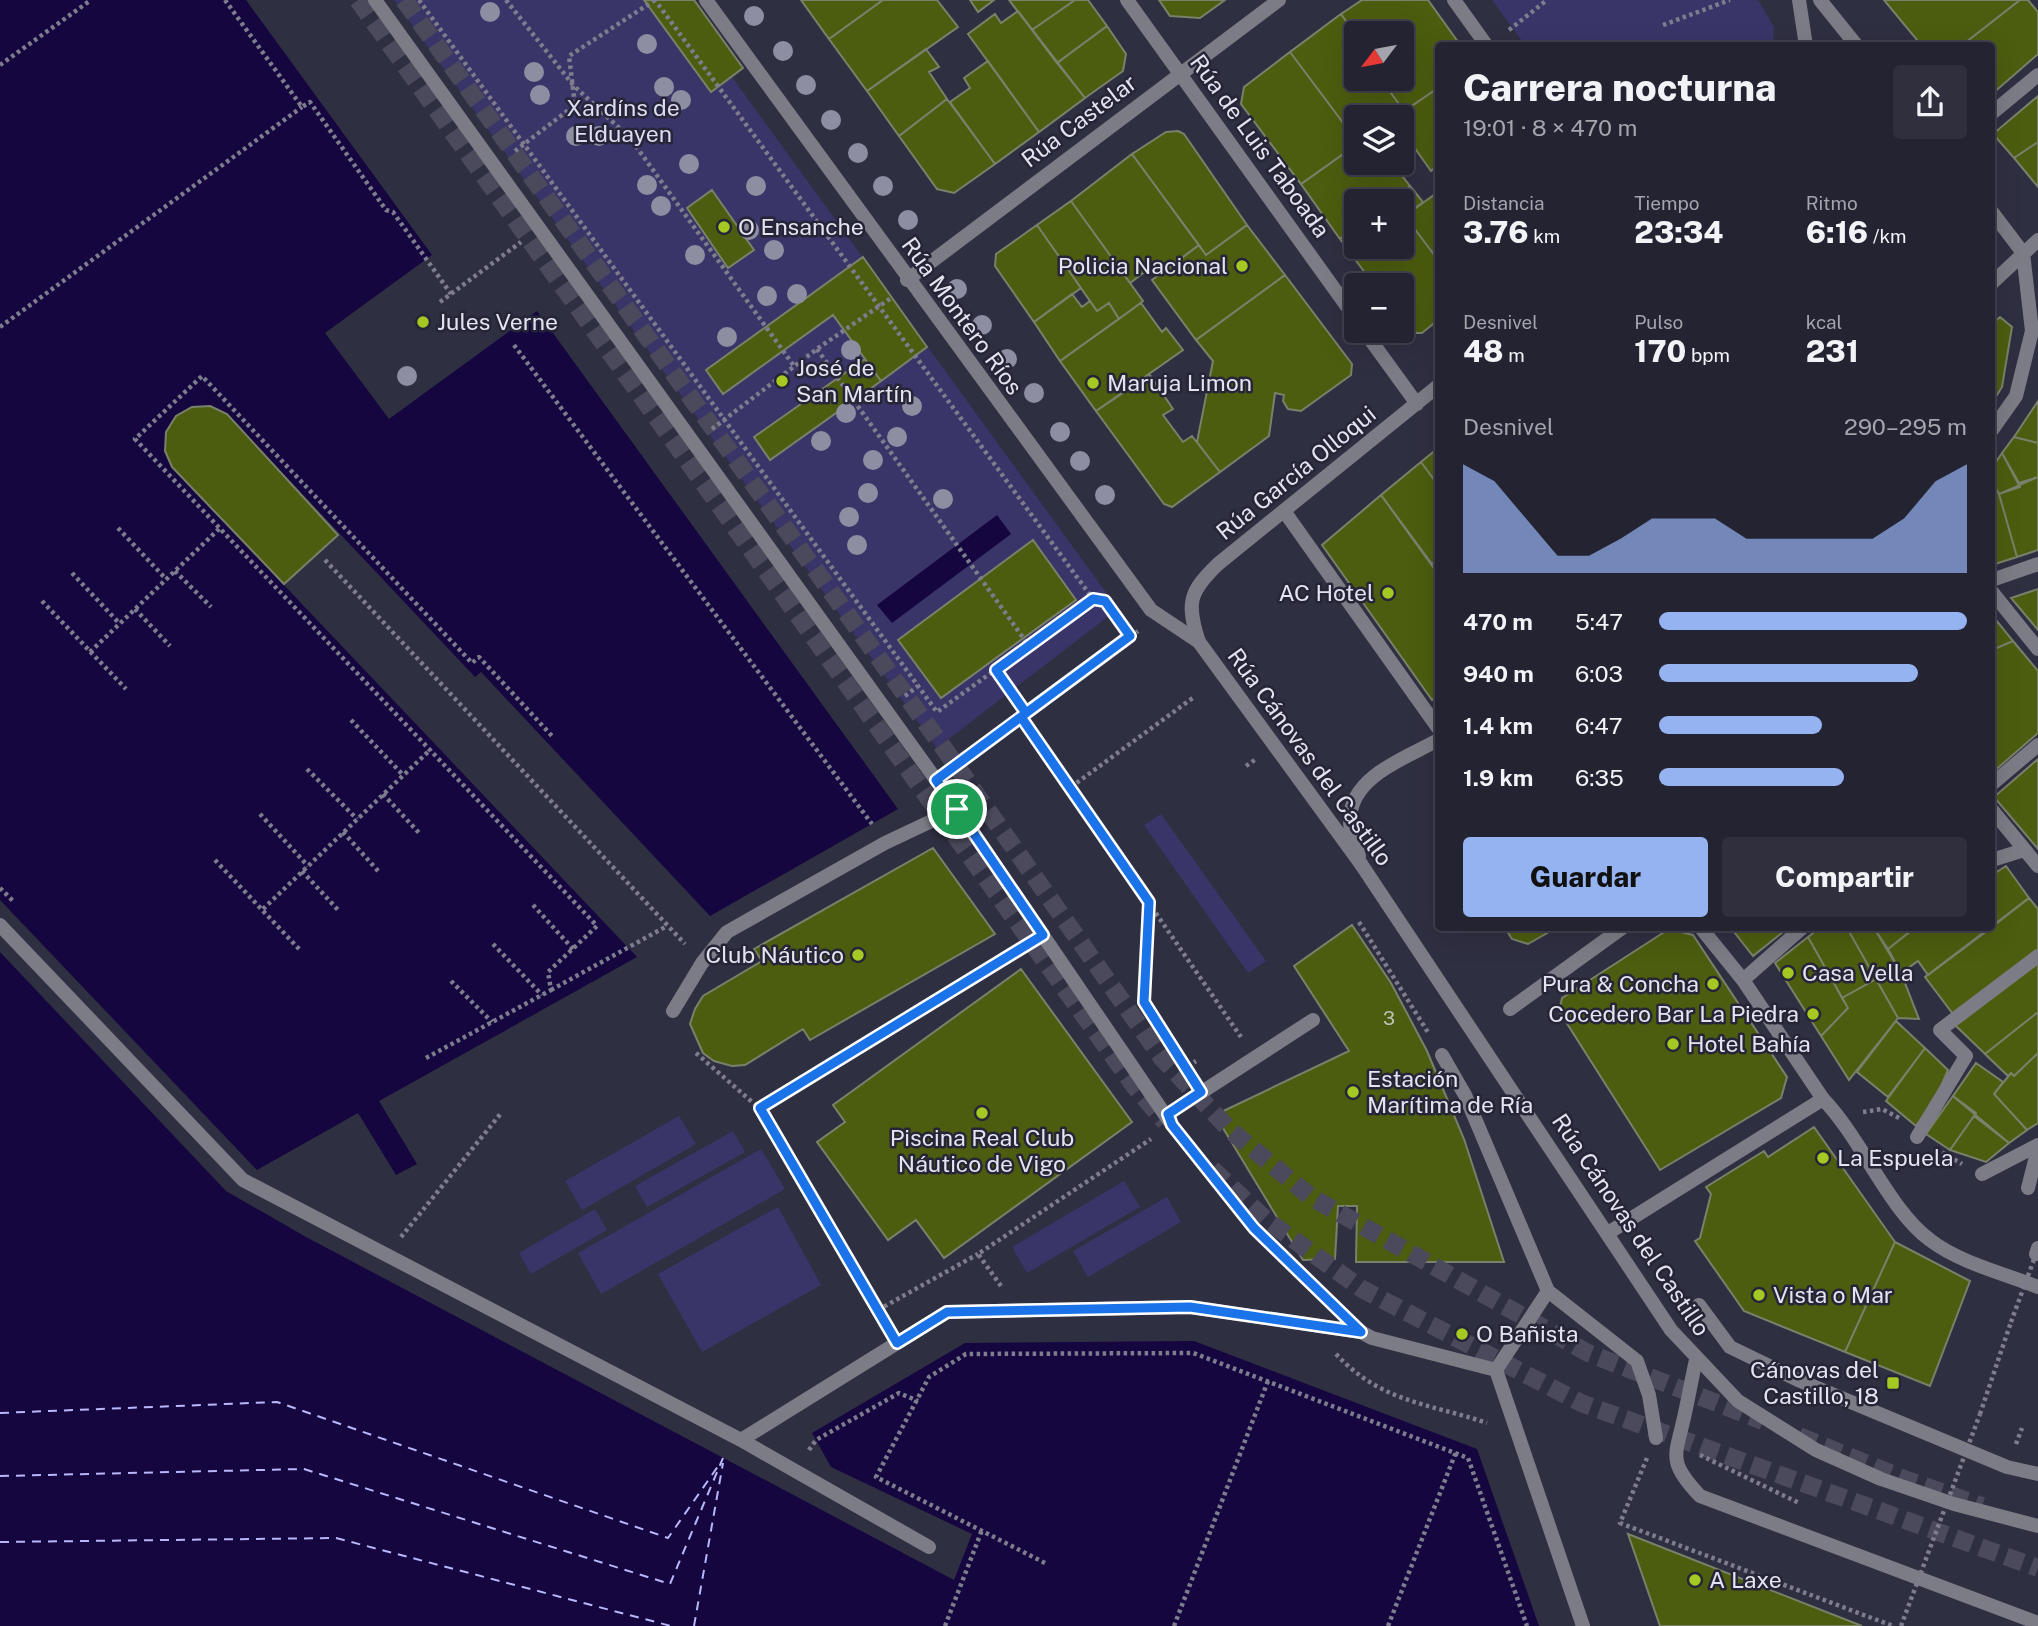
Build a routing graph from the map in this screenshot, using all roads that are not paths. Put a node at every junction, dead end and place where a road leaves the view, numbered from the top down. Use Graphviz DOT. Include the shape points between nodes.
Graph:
graph roads {
  1 [pos="375,0"];
  2 [pos="706,0"];
  3 [pos="1127,0"];
  4 [pos="1279,0"];
  5 [pos="1454,0"];
  6 [pos="1799,0"];
  7 [pos="1820,0"];
  8 [pos="1484,42"];
  9 [pos="1804,42"];
  10 [pos="1854,42"];
  11 [pos="1180,74"];
  12 [pos="2038,75"];
  13 [pos="1995,111"];
  14 [pos="1995,216"];
  15 [pos="2038,240"];
  16 [pos="2023,253"];
  17 [pos="1995,280"];
  18 [pos="904,286"];
  19 [pos="1344,302"];
  20 [pos="1373,343"];
  21 [pos="1435,389"];
  22 [pos="1417,404"];
  23 [pos="1995,426"];
  24 [pos="1284,511"];
  25 [pos="2038,564"];
  26 [pos="1995,579"];
  27 [pos="1995,596"];
  28 [pos="1190,602"];
  29 [pos="1199,642"];
  30 [pos="2038,649"];
  31 [pos="1435,723"];
  32 [pos="1435,742"];
  33 [pos="2038,745"];
  34 [pos="1995,781"];
  35 [pos="957,809"];
  36 [pos="1995,814"];
  37 [pos="2024,850"];
  38 [pos="1995,859"];
  39 [pos="1361,864"];
  40 [pos="2038,866"];
  41 [pos="0,925"];
  42 [pos="1618,931"];
  43 [pos="1703,931"];
  44 [pos="1799,931"];
  45 [pos="2038,956"];
  46 [pos="1743,980"];
  47 [pos="1510,1009"];
  48 [pos="673,1011"];
  49 [pos="1313,1020"];
  50 [pos="1442,1055"];
  51 [pos="1823,1099"];
  52 [pos="1170,1120"];
  53 [pos="1917,1137"];
  54 [pos="2038,1147"];
  55 [pos="1982,1174"];
  56 [pos="2028,1188"];
  57 [pos="1608,1233"];
  58 [pos="2038,1287"];
  59 [pos="1548,1291"];
  60 [pos="1699,1305"];
  61 [pos="1361,1332"];
  62 [pos="1696,1360"];
  63 [pos="1496,1370"];
  64 [pos="1656,1438"];
  65 [pos="741,1440"];
  66 [pos="2038,1474"];
  67 [pos="2018,1523"];
  68 [pos="2038,1526"];
  69 [pos="2038,1534"];
  70 [pos="929,1547"];
  71 [pos="2038,1623"];
  72 [pos="1583,1626"];
  1 -- 35 [label="street"];
  2 -- 18 [label="street, Rúa Montero Ríos"];
  3 -- 11 [label="street, Rúa de Luis Taboada"];
  4 -- 11 [label="street, Rúa Castelar"];
  5 -- 8 [label="street"];
  6 -- 9 [label="street"];
  7 -- 10 [label="street"];
  11 -- 18 [label="street, Rúa Castelar"];
  11 -- 19 [label="street, Rúa de Luis Taboada"];
  12 -- 13 [label="street"];
  14 -- 16 [label="street"];
  15 -- 16 [label="street"];
  16 -- 17 [label="street"];
  16 -- 23 [label="street" via="2032,331 2016,396"];
  18 -- 29 [label="street, Rúa Montero Ríos" via="1151,610"];
  20 -- 22 [label="street"];
  21 -- 22 [label="street, Rúa García Olloqui"];
  22 -- 24 [label="street, Rúa García Olloqui"];
  24 -- 28 [label="street, Rúa García Olloqui" via="1200,582"];
  24 -- 31 [label="street"];
  25 -- 26 [label="street"];
  27 -- 30 [label="street"];
  28 -- 29 [label="street, Rúa Cánovas del Castillo"];
  29 -- 39 [label="street, Rúa Cánovas del Castillo"];
  32 -- 39 [label="street" via="1365,783 1354,800 1349,821"];
  33 -- 34 [label="street"];
  35 -- 48 [label="street" via="886,843 727,932 702,962"];
  35 -- 52 [label="street"];
  36 -- 37 [label="street"];
  37 -- 38 [label="street"];
  37 -- 40 [label="street"];
  39 -- 57 [label="street, Rúa Cánovas del Castillo"];
  41 -- 65 [label="street" via="243,1180"];
  42 -- 47 [label="street"];
  43 -- 46 [label="street"];
  44 -- 46 [label="street"];
  45 -- 53 [label="street" via="1940,1030 1966,1056"];
  46 -- 51 [label="street"];
  49 -- 52 [label="street" via="1201,1092"];
  50 -- 59 [label="street" via="1465,1095"];
  51 -- 57 [label="street"];
  51 -- 58 [label="street" via="1841,1117 1910,1221 1929,1240"];
  52 -- 61 [label="street" via="1254,1228"];
  54 -- 55 [label="street"];
  54 -- 56 [label="street"];
  57 -- 62 [label="street, Rúa Cánovas del Castillo"];
  59 -- 63 [label="street"];
  59 -- 64 [label="street" via="1637,1360"];
  60 -- 66 [label="street, Rúa Cánovas del Castillo" via="1730,1347 1995,1462"];
  61 -- 63 [label="street"];
  61 -- 65 [label="street" via="1190,1307 947,1312"];
  62 -- 67 [label="street, Rúa Cánovas del Castillo" via="1738,1401 1816,1450 1881,1479"];
  62 -- 71 [label="street" via="1675,1445 1683,1479 1700,1496"];
  63 -- 72 [label="street"];
  65 -- 70 [label="street"];
  67 -- 68 [label="street, Rúa Cánovas del Castillo"];
  67 -- 69 [label="street, Rúa Cánovas del Castillo"];
}
